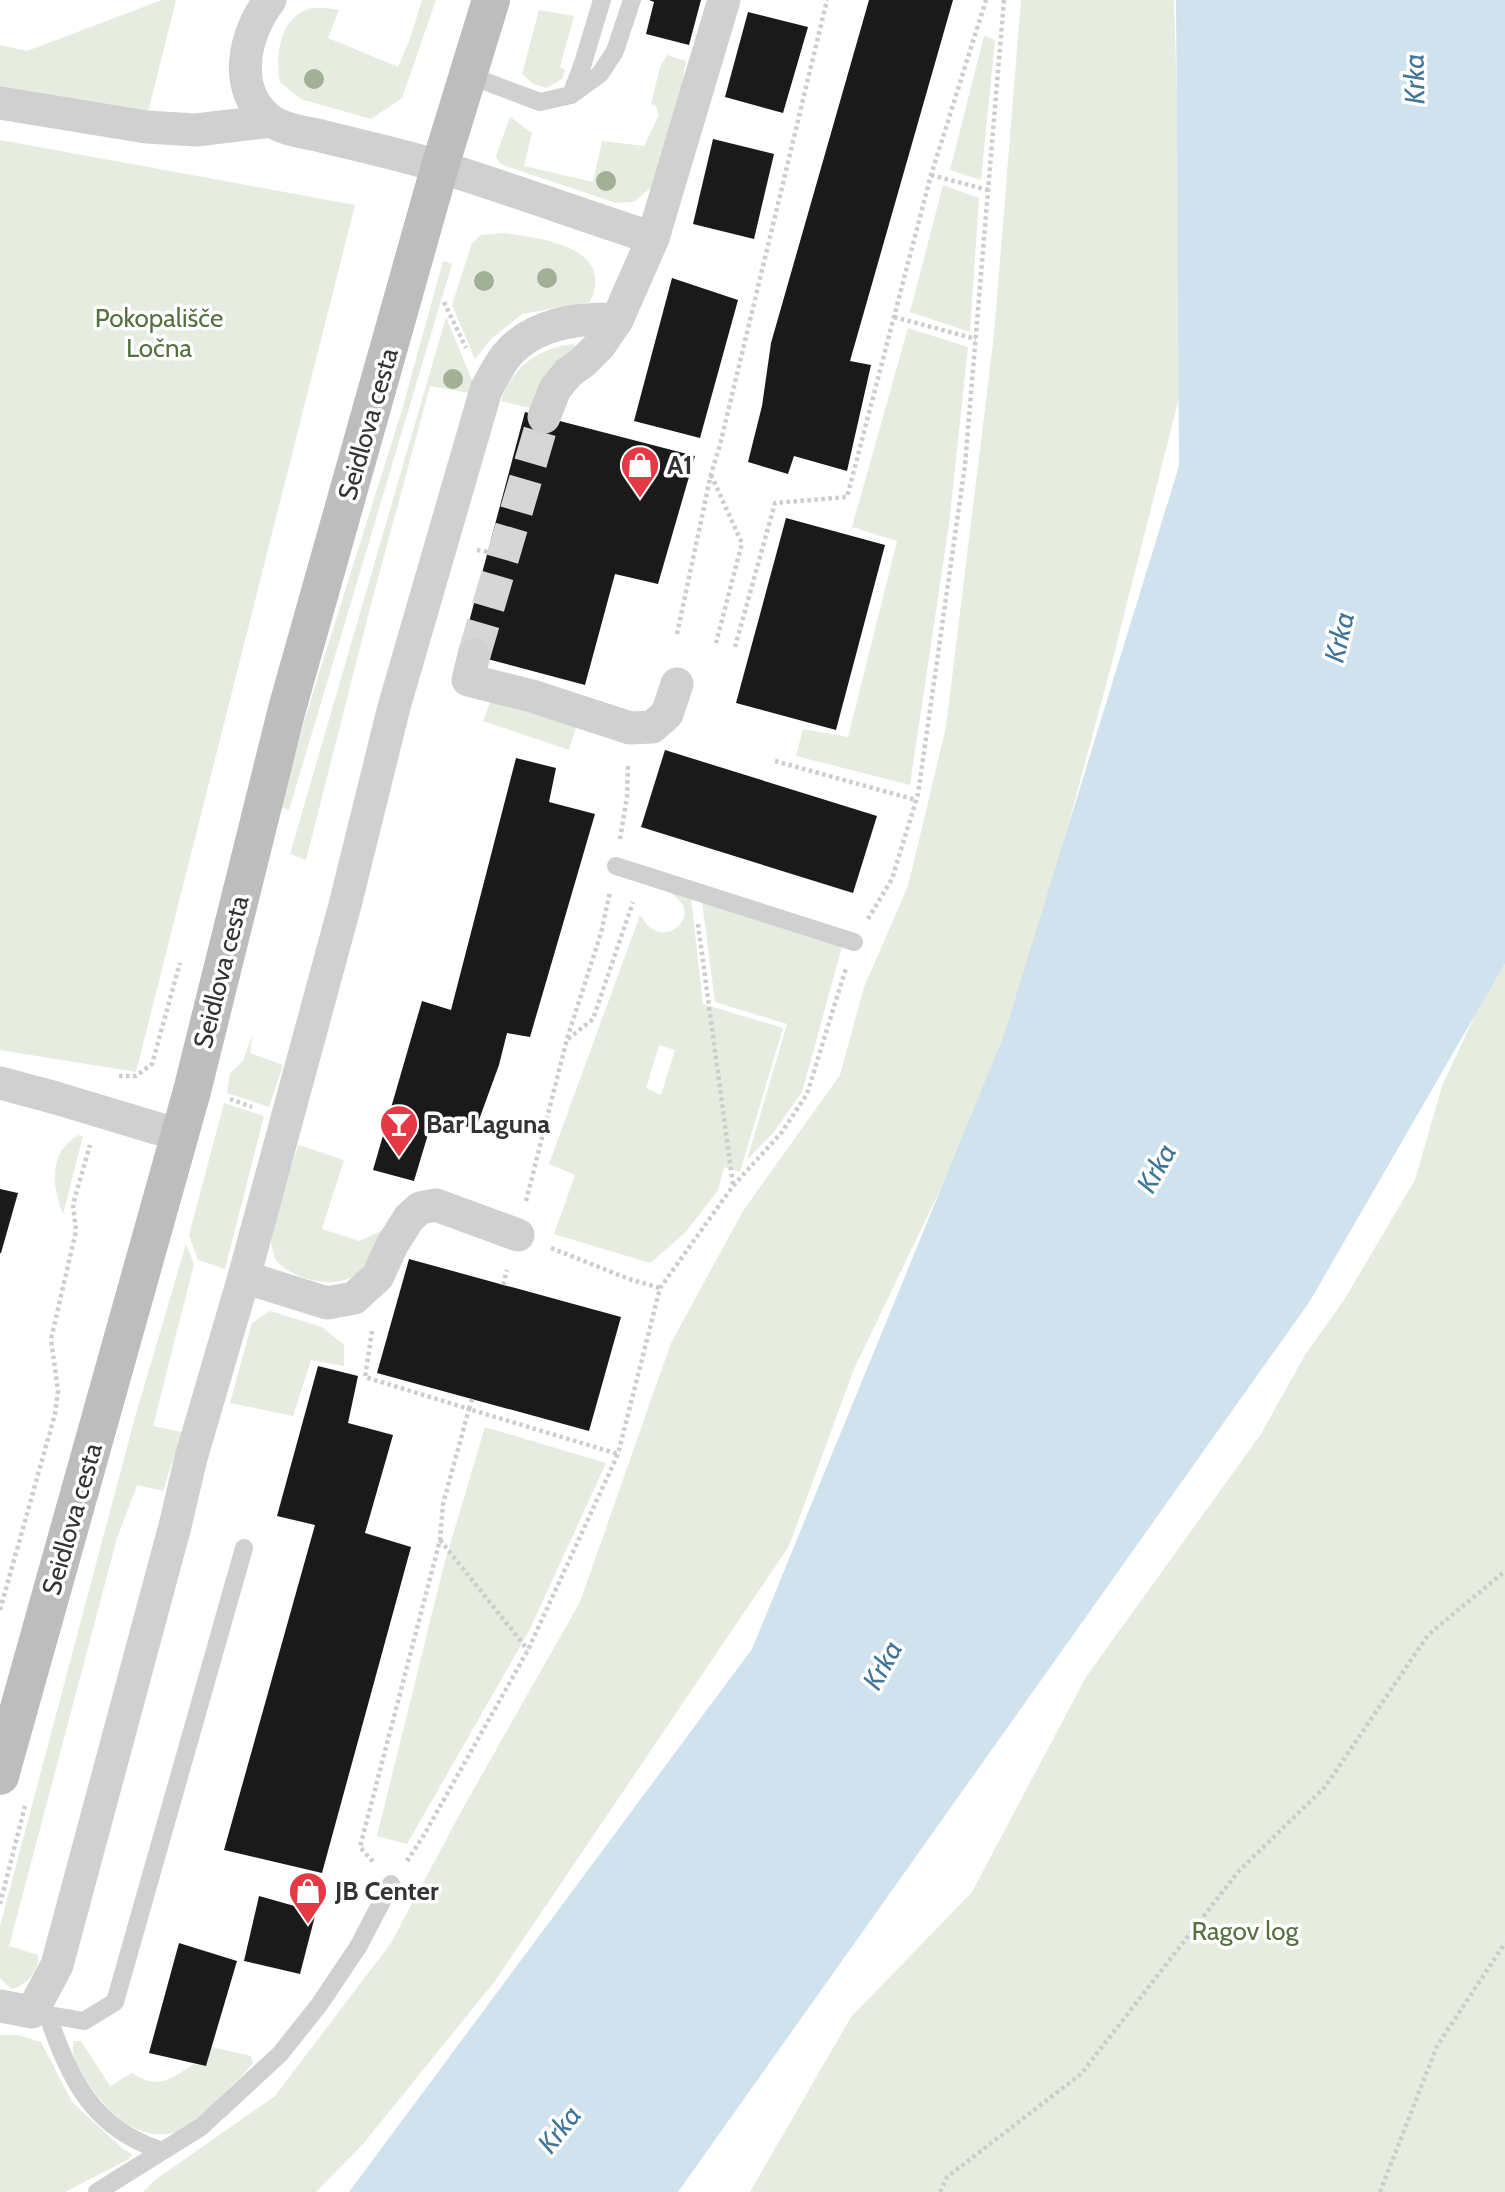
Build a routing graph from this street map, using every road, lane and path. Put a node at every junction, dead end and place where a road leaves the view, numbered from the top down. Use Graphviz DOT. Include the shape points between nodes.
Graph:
graph roads {
  1 [pos="270,0"];
  2 [pos="491,0"];
  3 [pos="602,0"];
  4 [pos="632,0"];
  5 [pos="724,0"];
  6 [pos="827,0"];
  7 [pos="986,0"];
  8 [pos="1004,0"];
  9 [pos="468,75"];
  10 [pos="571,94"];
  11 [pos="0,103"];
  12 [pos="271,121"];
  13 [pos="440,166"];
  14 [pos="931,175"];
  15 [pos="988,190"];
  16 [pos="653,238"];
  17 [pos="894,317"];
  18 [pos="617,320"];
  19 [pos="976,339"];
  20 [pos="544,417"];
  21 [pos="711,474"];
  22 [pos="677,634"];
  23 [pos="716,643"];
  24 [pos="736,647"];
  25 [pos="474,655"];
  26 [pos="677,684"];
  27 [pos="630,728"];
  28 [pos="775,761"];
  29 [pos="916,800"];
  30 [pos="616,866"];
  31 [pos="640,874"];
  32 [pos="694,891"];
  33 [pos="855,942"];
  34 [pos="567,1039"];
  35 [pos="152,1064"];
  36 [pos="111,1076"];
  37 [pos="0,1083"];
  38 [pos="94,1134"];
  39 [pos="179,1135"];
  40 [pos="733,1186"];
  41 [pos="517,1235"];
  42 [pos="244,1277"];
  43 [pos="660,1288"];
  44 [pos="327,1303"];
  45 [pos="472,1399"];
  46 [pos="469,1409"];
  47 [pos="618,1454"];
  48 [pos="440,1540"];
  49 [pos="244,1548"];
  50 [pos="1505,1571"];
  51 [pos="0,1609"];
  52 [pos="528,1650"];
  53 [pos="0,1776"];
  54 [pos="391,1884"];
  55 [pos="1505,1944"];
  56 [pos="27,2011"];
  57 [pos="160,2150"];
  58 [pos="97,2192"];
  59 [pos="940,2192"];
  60 [pos="1380,2192"];
  1 -- 12 [label="street" via="250,34 246,57 251,98"];
  2 -- 9 [label="street, Seidlova cesta"];
  3 -- 10 [label="lane"];
  4 -- 10 [label="lane" via="615,51 600,74"];
  5 -- 16 [label="street"];
  6 -- 21 [label="path"];
  7 -- 14 [label="path"];
  8 -- 15 [label="path"];
  9 -- 10 [label="lane" via="540,102"];
  9 -- 13 [label="street, Seidlova cesta"];
  11 -- 12 [label="street" via="146,127 196,130"];
  12 -- 13 [label="street"];
  13 -- 16 [label="street"];
  13 -- 39 [label="street, Seidlova cesta" via="287,709"];
  14 -- 15 [label="path"];
  14 -- 17 [label="path"];
  15 -- 19 [label="path"];
  16 -- 18 [label="street"];
  17 -- 19 [label="path"];
  17 -- 24 [label="path" via="847,497 775,503"];
  18 -- 20 [label="street" via="600,345 555,389"];
  18 -- 42 [label="street" via="591,318 528,337 506,356 486,390 394,707"];
  19 -- 29 [label="path" via="965,464"];
  21 -- 22 [label="path"];
  21 -- 23 [label="path" via="742,543"];
  25 -- 27 [label="street" via="468,680"];
  26 -- 27 [label="street" via="667,714 652,727"];
  27 -- 30 [label="path"];
  28 -- 29 [label="path"];
  29 -- 33 [label="path" via="892,879"];
  30 -- 31 [label="lane"];
  30 -- 34 [label="path" via="601,933"];
  31 -- 32 [label="lane"];
  31 -- 34 [label="path" via="593,1019"];
  32 -- 33 [label="lane"];
  32 -- 40 [label="path"];
  33 -- 40 [label="path" via="807,1094 782,1132"];
  34 -- 41 [label="path"];
  35 -- 36 [label="path" via="136,1076"];
  37 -- 39 [label="street"];
  38 -- 51 [label="path" via="73,1204 76,1231 51,1339 58,1391 55,1414"];
  39 -- 53 [label="street, Seidlova cesta"];
  40 -- 43 [label="path"];
  41 -- 43 [label="path"];
  41 -- 44 [label="street" via="436,1205 420,1208 392,1245 378,1276 354,1298"];
  42 -- 44 [label="street"];
  42 -- 56 [label="street" via="191,1458 57,1965"];
  43 -- 47 [label="path"];
  44 -- 46 [label="path" via="373,1325 365,1377"];
  45 -- 46 [label="path"];
  46 -- 47 [label="path"];
  46 -- 48 [label="path" via="443,1504"];
  47 -- 52 [label="path"];
  48 -- 52 [label="path"];
  48 -- 54 [label="path" via="360,1847"];
  49 -- 56 [label="lane" via="115,2002 84,2021"];
  50 -- 59 [label="path" via="1428,1634 1325,1787 1238,1872 1081,2074 947,2177"];
  52 -- 54 [label="path" via="424,1835"];
  54 -- 57 [label="lane" via="358,1947 280,2054 201,2127"];
  55 -- 60 [label="path" via="1437,2046"];
  56 -- 57 [label="lane" via="98,2115 127,2137"];
  57 -- 58 [label="lane"];
}
